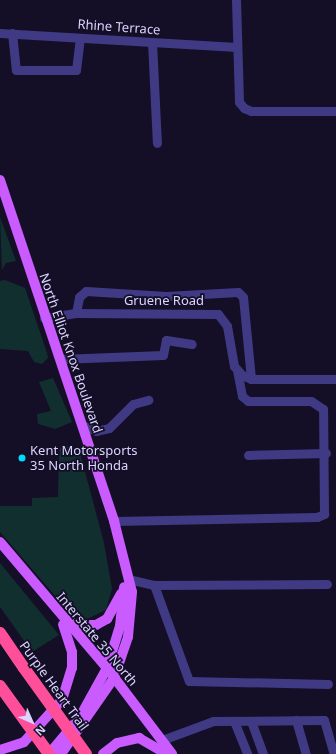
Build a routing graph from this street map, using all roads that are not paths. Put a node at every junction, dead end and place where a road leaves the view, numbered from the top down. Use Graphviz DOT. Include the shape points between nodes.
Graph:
graph roads {
  1 [pos="236,0"];
  2 [pos="0,33"];
  3 [pos="12,33"];
  4 [pos="80,38"];
  5 [pos="152,42"];
  6 [pos="237,47"];
  7 [pos="336,111"];
  8 [pos="157,143"];
  9 [pos="0,180"];
  10 [pos="76,313"];
  11 [pos="44,318"];
  12 [pos="192,344"];
  13 [pos="60,359"];
  14 [pos="237,371"];
  15 [pos="251,379"];
  16 [pos="336,379"];
  17 [pos="148,400"];
  18 [pos="82,425"];
  19 [pos="326,453"];
  20 [pos="248,454"];
  21 [pos="114,521"];
  22 [pos="0,542"];
  23 [pos="126,583"];
  24 [pos="327,584"];
  25 [pos="154,585"];
  26 [pos="60,616"];
  27 [pos="0,633"];
  28 [pos="107,668"];
  29 [pos="114,678"];
  30 [pos="328,684"];
  31 [pos="0,686"];
  32 [pos="296,720"];
  33 [pos="234,721"];
  34 [pos="251,721"];
  35 [pos="257,736"];
  36 [pos="162,740"];
  37 [pos="242,742"];
  38 [pos="0,750"];
  39 [pos="49,754"];
  40 [pos="61,754"];
  41 [pos="86,754"];
  42 [pos="103,754"];
  43 [pos="167,754"];
  44 [pos="172,754"];
  45 [pos="247,754"];
  46 [pos="263,754"];
  47 [pos="306,754"];
  48 [pos="334,754"];
  1 -- 6 [label="street"];
  2 -- 3 [label="street, Rhine Terrace"];
  3 -- 4 [label="street, Rhine Terrace"];
  3 -- 4 [label="street" via="16,70 76,70"];
  4 -- 5 [label="street, Rhine Terrace"];
  5 -- 6 [label="street, Rhine Terrace"];
  5 -- 8 [label="street"];
  6 -- 7 [label="street" via="239,102 244,108 251,111"];
  9 -- 11 [label="main road, North Elliot Knox Boulevard"];
  10 -- 11 [label="street, Gruene Road"];
  10 -- 14 [label="street, Gruene Road" via="218,314 227,326"];
  10 -- 15 [label="street" via="79,297 86,291 166,296 238,292 243,297"];
  11 -- 13 [label="main road, North Elliot Knox Boulevard"];
  12 -- 13 [label="street" via="166,340 163,355"];
  13 -- 18 [label="main road, North Elliot Knox Boulevard"];
  14 -- 15 [label="street"];
  14 -- 19 [label="street" via="242,396 248,401 311,401 320,404"];
  15 -- 16 [label="street"];
  17 -- 18 [label="street" via="133,404 109,428 96,431"];
  18 -- 21 [label="main road, North Elliot Knox Boulevard"];
  19 -- 20 [label="street"];
  19 -- 21 [label="street" via="326,510 321,516"];
  21 -- 23 [label="main road, North Elliot Knox Boulevard"];
  22 -- 26 [label="main road, Interstate 35 North"];
  23 -- 25 [label="street"];
  23 -- 26 [label="main road" via="107,619 96,625 77,625"];
  23 -- 28 [label="main road, North Elliot Knox Boulevard" via="120,626"];
  23 -- 29 [label="main road, North Elliot Knox Boulevard" via="132,592 130,625"];
  24 -- 25 [label="street"];
  25 -- 30 [label="street" via="189,681"];
  26 -- 28 [label="main road, Interstate 35 North"];
  26 -- 38 [label="main road" via="72,652 69,685 40,728 24,742"];
  27 -- 41 [label="highway, Purple Heart Trail, bridge"];
  28 -- 29 [label="main road, Interstate 35 North"];
  28 -- 39 [label="main road, North Elliot Knox Boulevard" via="80,716"];
  29 -- 36 [label="main road, Interstate 35 North"];
  29 -- 40 [label="main road, North Elliot Knox Boulevard"];
  31 -- 39 [label="highway, bridge"];
  32 -- 34 [label="street"];
  32 -- 47 [label="street"];
  32 -- 48 [label="street" via="324,720"];
  33 -- 34 [label="street"];
  33 -- 36 [label="street" via="212,721"];
  33 -- 37 [label="street"];
  34 -- 35 [label="street"];
  35 -- 37 [label="street"];
  35 -- 46 [label="street"];
  36 -- 44 [label="main road, Interstate 35 North"];
  37 -- 45 [label="street"];
  42 -- 43 [label="main road" via="117,743 140,738"];
}
